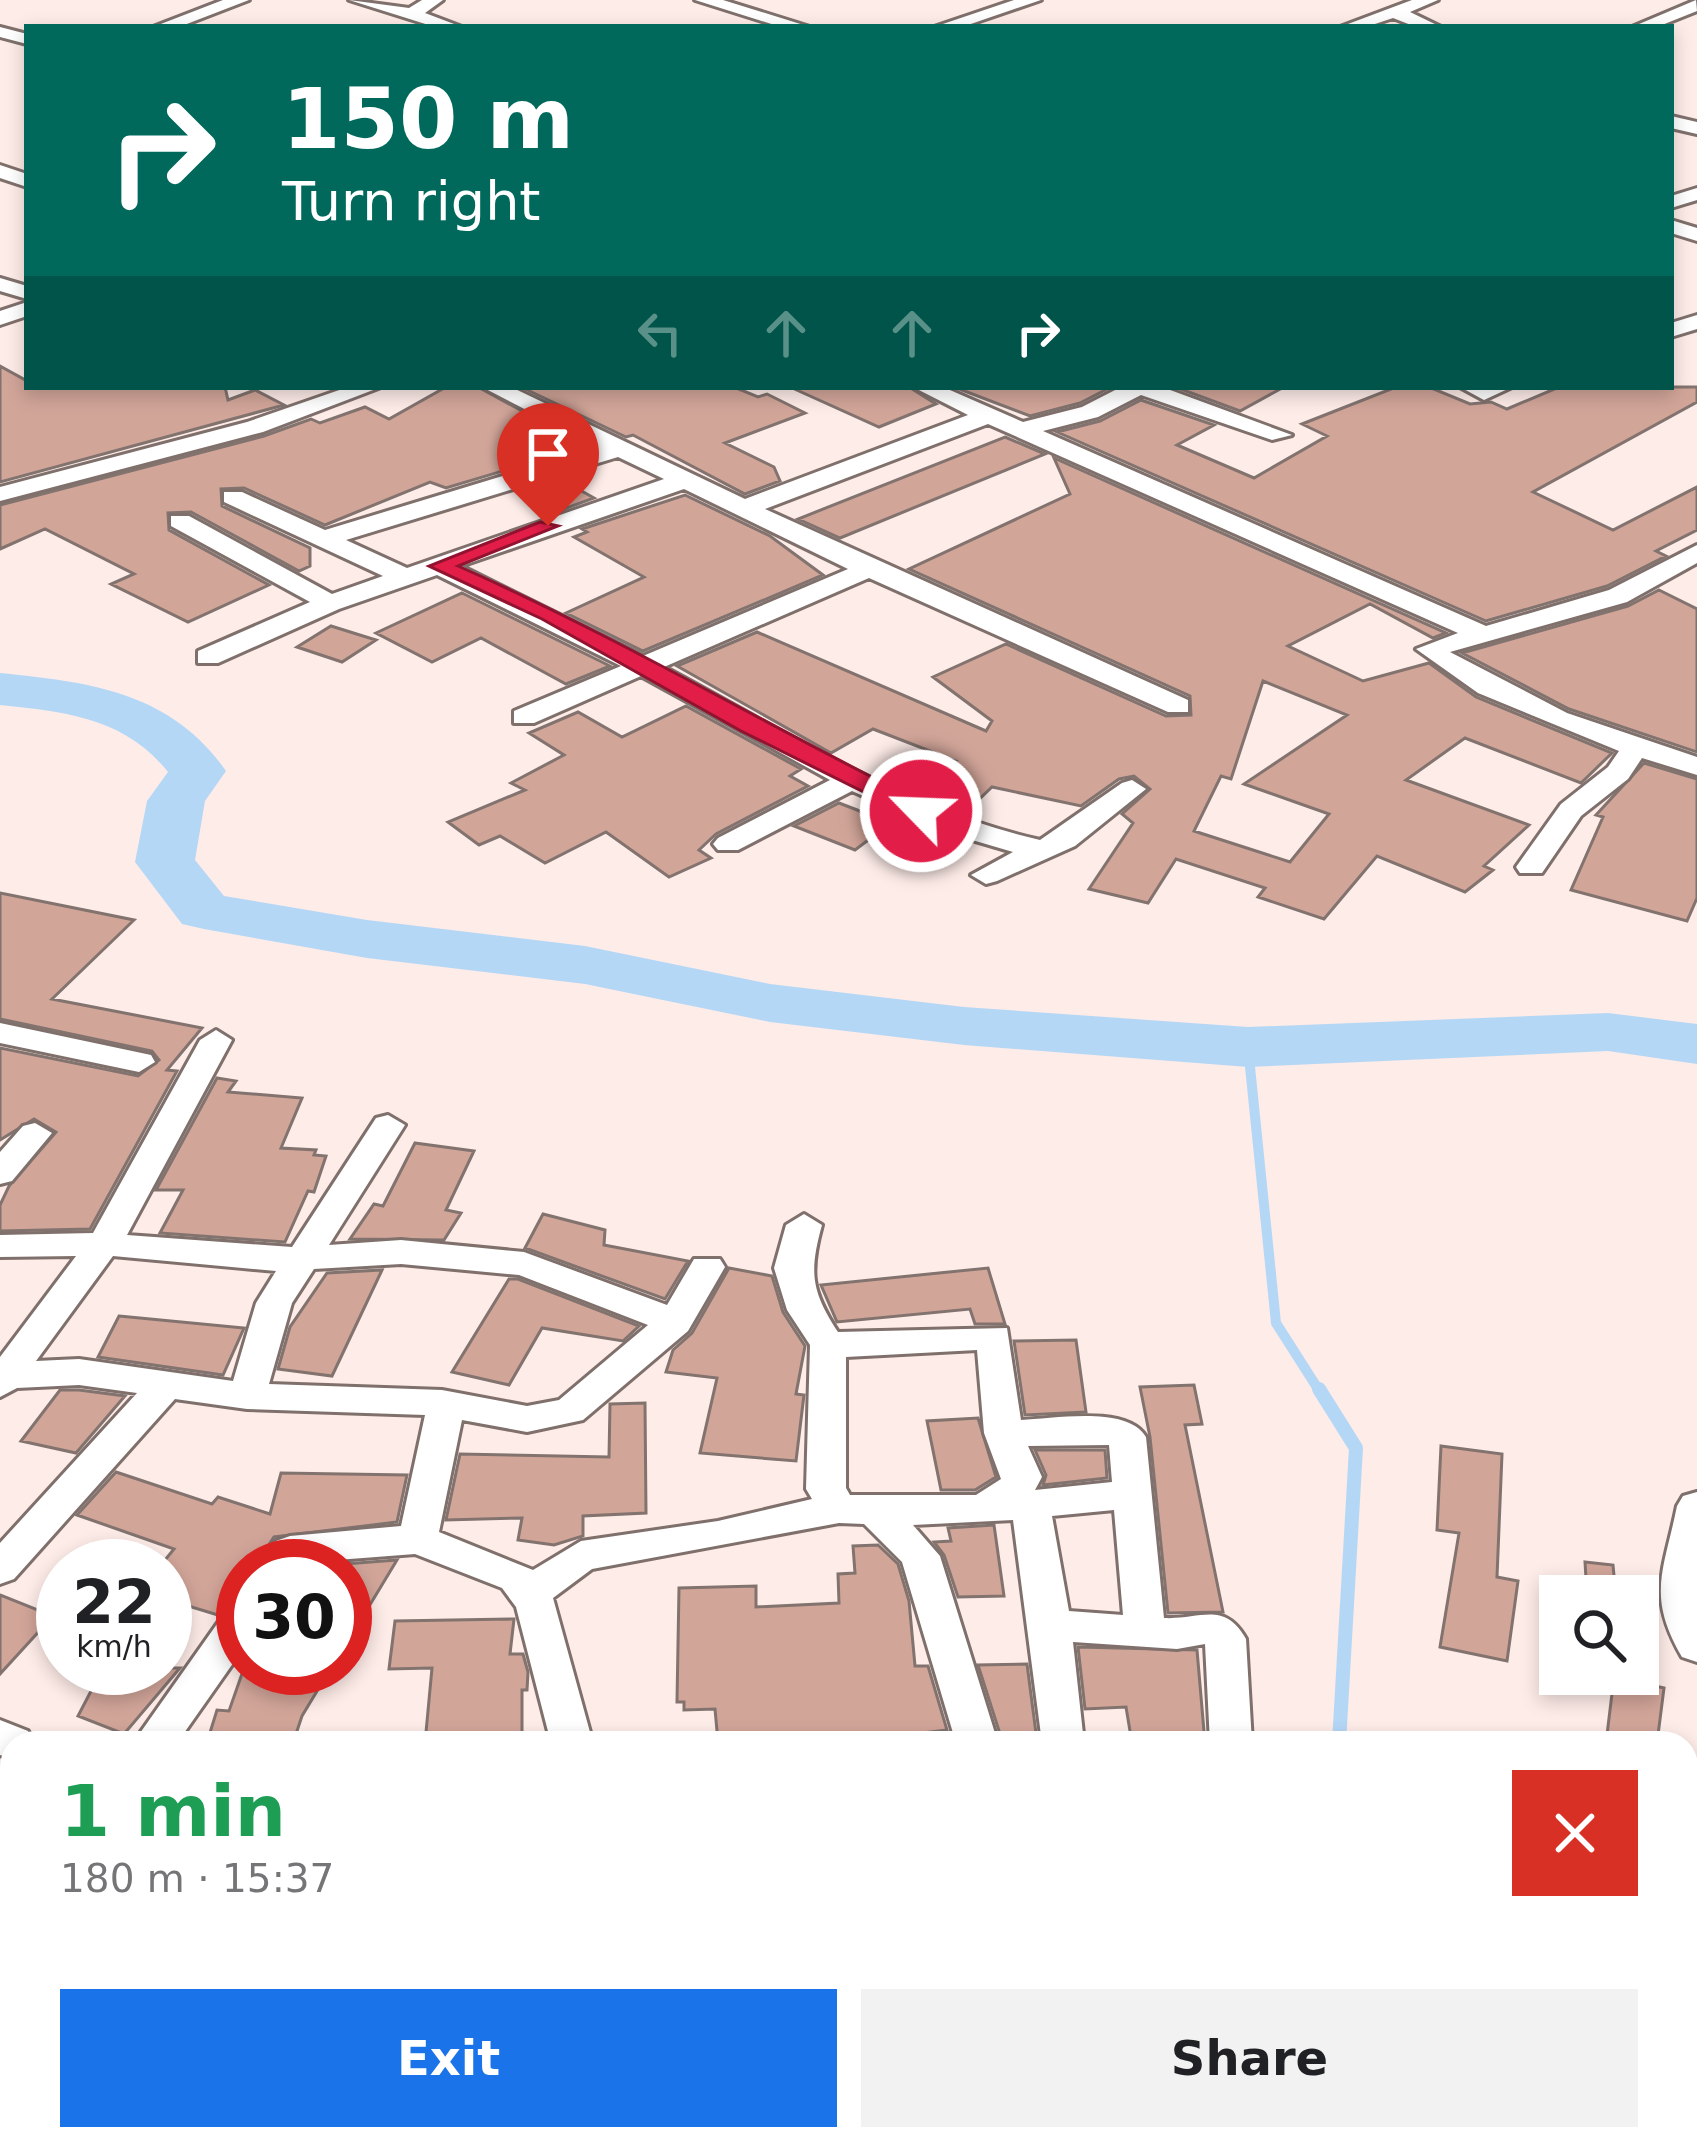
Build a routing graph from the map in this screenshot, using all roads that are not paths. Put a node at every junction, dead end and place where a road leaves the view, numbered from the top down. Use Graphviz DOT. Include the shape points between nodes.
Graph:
graph roads {
  1 [pos="240,0"];
  2 [pos="358,0"];
  3 [pos="434,0"];
  4 [pos="704,0"];
  5 [pos="1032,0"];
  6 [pos="1429,0"];
  7 [pos="1690,7"];
  8 [pos="1393,12"];
  9 [pos="411,14"];
  10 [pos="171,24"];
  11 [pos="436,24"];
  12 [pos="790,24"];
  13 [pos="953,24"];
  14 [pos="1358,24"];
  15 [pos="1424,24"];
  16 [pos="1648,24"];
  17 [pos="362,390"];
  18 [pos="500,390"];
  19 [pos="932,390"];
  20 [pos="1134,390"];
  21 [pos="1149,390"];
  22 [pos="992,414"];
  23 [pos="1024,429"];
  24 [pos="1280,435"];
  25 [pos="624,447"];
  26 [pos="682,481"];
  27 [pos="0,494"];
  28 [pos="232,497"];
  29 [pos="455,502"];
  30 [pos="742,509"];
  31 [pos="180,521"];
  32 [pos="321,539"];
  33 [pos="503,542"];
  34 [pos="1697,553"];
  35 [pos="439,566"];
  36 [pos="869,569"];
  37 [pos="406,577"];
  38 [pos="330,603"];
  39 [pos="1484,635"];
  40 [pos="208,656"];
  41 [pos="643,668"];
  42 [pos="1178,706"];
  43 [pos="524,717"];
  44 [pos="1634,748"];
  45 [pos="1697,766"];
  46 [pos="852,780"];
  47 [pos="1132,789"];
  48 [pos="728,844"];
  49 [pos="1040,849"];
  50 [pos="1531,867"];
  51 [pos="986,874"];
  52 [pos="0,1033"];
  53 [pos="216,1040"];
  54 [pos="140,1062"];
  55 [pos="388,1124"];
  56 [pos="35,1133"];
  57 [pos="0,1173"];
  58 [pos="804,1225"];
  59 [pos="104,1244"];
  60 [pos="0,1246"];
  61 [pos="304,1257"];
  62 [pos="707,1267"];
  63 [pos="675,1322"];
  64 [pos="827,1345"];
  65 [pos="1,1380"];
  66 [pos="168,1383"];
  67 [pos="247,1396"];
  68 [pos="446,1405"];
  69 [pos="1004,1433"];
  70 [pos="1132,1494"];
  71 [pos="1030,1503"];
  72 [pos="836,1506"];
  73 [pos="1697,1506"];
  74 [pos="986,1508"];
  75 [pos="418,1539"];
  76 [pos="372,1543"];
  77 [pos="0,1569"];
  78 [pos="529,1594"];
  79 [pos="1051,1625"];
  80 [pos="1145,1632"];
  81 [pos="1697,1646"];
  82 [pos="216,1656"];
  83 [pos="163,1731"];
  84 [pos="569,1731"];
  85 [pos="972,1731"];
  86 [pos="1063,1731"];
  87 [pos="1231,1731"];
  1 -- 10 [label="street"];
  2 -- 9 [label="street"];
  3 -- 9 [label="street"];
  4 -- 12 [label="street"];
  5 -- 13 [label="street"];
  6 -- 8 [label="street"];
  7 -- 16 [label="street"];
  8 -- 14 [label="street"];
  8 -- 15 [label="street"];
  9 -- 11 [label="street"];
  17 -- 27 [label="street" via="255,428"];
  18 -- 25 [label="street"];
  19 -- 22 [label="street"];
  20 -- 23 [label="street" via="1090,412"];
  21 -- 24 [label="street"];
  22 -- 23 [label="street"];
  22 -- 30 [label="street"];
  23 -- 39 [label="street"];
  25 -- 26 [label="street"];
  25 -- 29 [label="street"];
  26 -- 30 [label="street"];
  26 -- 33 [label="street"];
  28 -- 32 [label="street"];
  29 -- 32 [label="street"];
  29 -- 33 [label="street"];
  30 -- 36 [label="street"];
  31 -- 38 [label="street"];
  32 -- 37 [label="street"];
  33 -- 35 [label="street"];
  34 -- 39 [label="street" via="1618,596"];
  35 -- 37 [label="street"];
  35 -- 41 [label="street" via="549,614"];
  36 -- 41 [label="street"];
  36 -- 42 [label="street"];
  37 -- 38 [label="street"];
  38 -- 40 [label="street"];
  39 -- 44 [label="street" via="1429,649 1460,674"];
  41 -- 43 [label="street"];
  41 -- 46 [label="street"];
  44 -- 45 [label="street"];
  44 -- 50 [label="street" via="1618,773 1570,810"];
  46 -- 48 [label="street"];
  46 -- 49 [label="street" via="1006,843"];
  47 -- 49 [label="street" via="1065,840"];
  49 -- 51 [label="street"];
  52 -- 54 [label="street"];
  53 -- 59 [label="street"];
  55 -- 61 [label="street"];
  56 -- 57 [label="street"];
  58 -- 64 [label="street" via="792,1268"];
  59 -- 60 [label="street"];
  59 -- 61 [label="street"];
  59 -- 65 [label="street"];
  61 -- 63 [label="street" via="401,1252 524,1264"];
  61 -- 67 [label="street" via="274,1303"];
  62 -- 63 [label="street"];
  63 -- 68 [label="street" via="552,1418"];
  64 -- 69 [label="street" via="994,1336"];
  64 -- 72 [label="street"];
  65 -- 66 [label="street" via="80,1372"];
  66 -- 67 [label="street"];
  66 -- 77 [label="street"];
  67 -- 68 [label="street"];
  68 -- 75 [label="street"];
  69 -- 70 [label="street" via="1117,1432 1127,1437"];
  69 -- 74 [label="street" via="1022,1483"];
  70 -- 71 [label="street"];
  70 -- 80 [label="street"];
  71 -- 74 [label="street"];
  71 -- 79 [label="street"];
  72 -- 74 [label="street"];
  72 -- 78 [label="street" via="581,1556"];
  72 -- 85 [label="street" via="920,1556"];
  73 -- 81 [label="street" via="1677,1582 1677,1618"];
  75 -- 76 [label="street"];
  75 -- 78 [label="street" via="516,1577"];
  78 -- 84 [label="street"];
  79 -- 80 [label="street"];
  79 -- 86 [label="street"];
  80 -- 87 [label="street" via="1215,1627 1226,1640"];
  82 -- 83 [label="street"];
}
